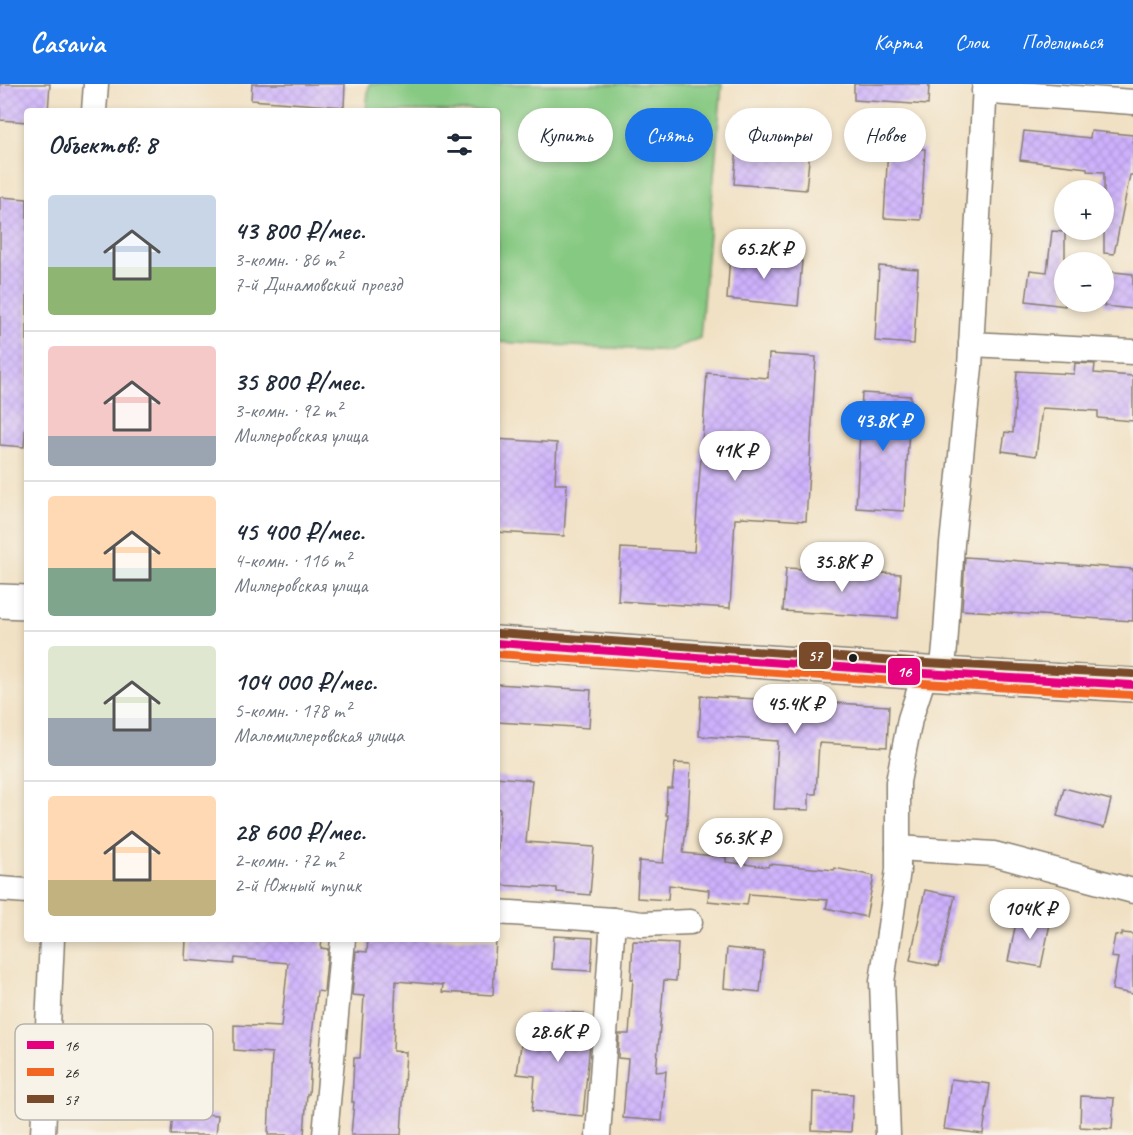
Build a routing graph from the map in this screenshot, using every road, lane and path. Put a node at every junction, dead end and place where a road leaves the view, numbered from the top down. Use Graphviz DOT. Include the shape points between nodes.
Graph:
graph roads {
  1 [pos="96,84"];
  2 [pos="984,87"];
  3 [pos="1133,102"];
  4 [pos="94,108"];
  5 [pos="970,344"];
  6 [pos="1133,352"];
  7 [pos="0,601"];
  8 [pos="24,602"];
  9 [pos="500,643"];
  10 [pos="933,673"];
  11 [pos="1133,685"];
  12 [pos="898,848"];
  13 [pos="0,889"];
  14 [pos="24,891"];
  15 [pos="1133,891"];
  16 [pos="500,912"];
  17 [pos="613,920"];
  18 [pos="690,922"];
  19 [pos="52,942"];
  20 [pos="343,942"];
  21 [pos="48,1024"];
  22 [pos="44,1120"];
  23 [pos="43,1135"];
  24 [pos="325,1135"];
  25 [pos="597,1135"];
  26 [pos="888,1135"];
  1 -- 4 [label="street"];
  2 -- 3 [label="street" via="1005,93"];
  2 -- 5 [label="street"];
  5 -- 6 [label="street"];
  5 -- 10 [label="street" via="952,544"];
  7 -- 8 [label="street"];
  9 -- 10 [label="street"];
  10 -- 11 [label="street"];
  10 -- 12 [label="street" via="910,719 898,782"];
  12 -- 15 [label="street" via="993,854"];
  12 -- 26 [label="street" via="882,982"];
  13 -- 14 [label="street"];
  16 -- 17 [label="street"];
  17 -- 18 [label="street" via="642,924"];
  17 -- 25 [label="street"];
  19 -- 21 [label="street"];
  20 -- 24 [label="street"];
  22 -- 23 [label="street"];
}
